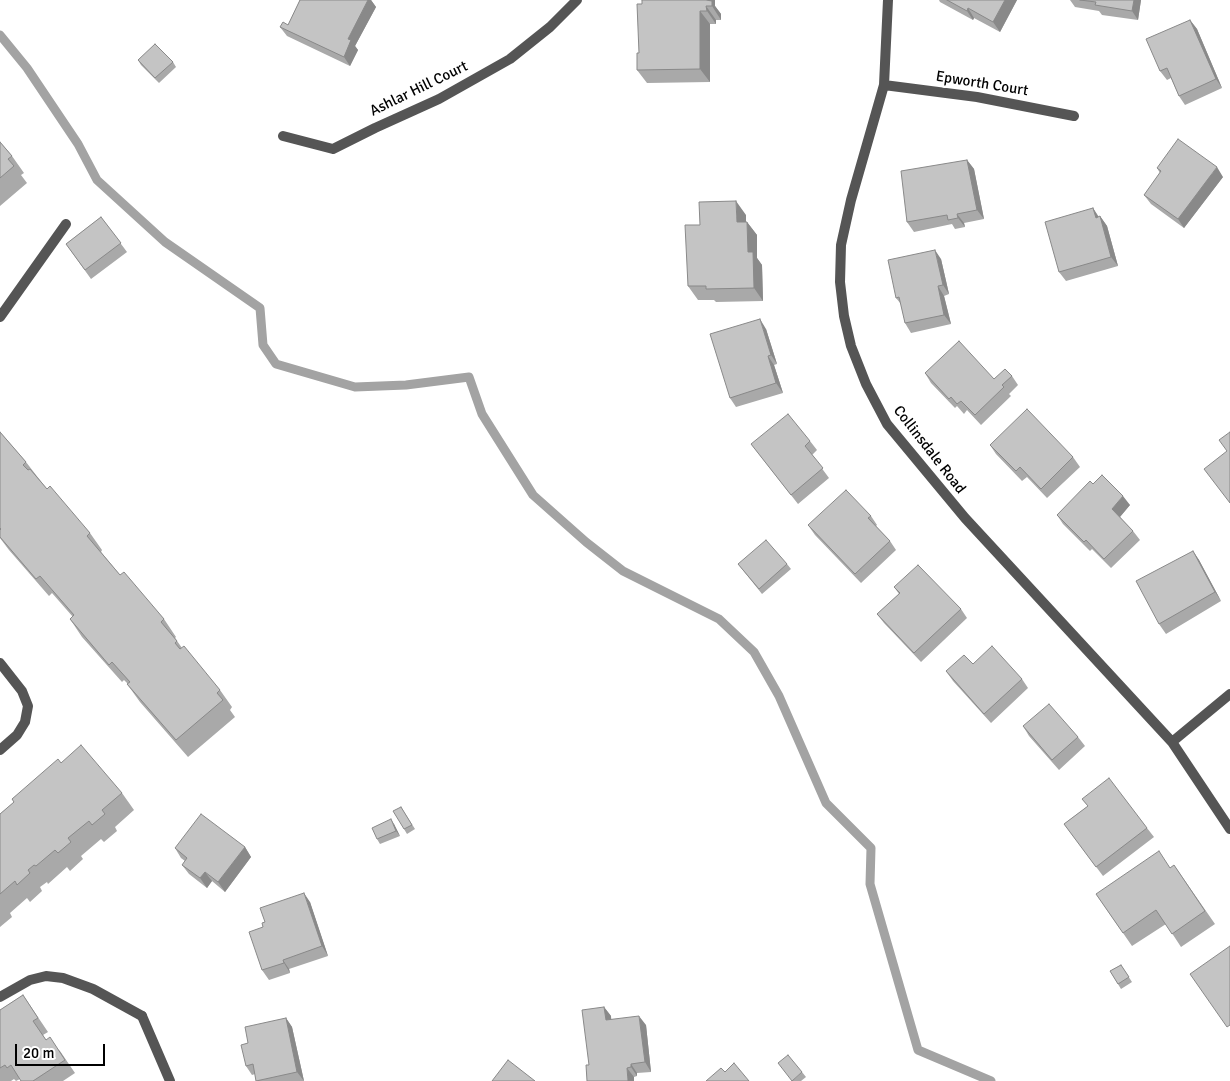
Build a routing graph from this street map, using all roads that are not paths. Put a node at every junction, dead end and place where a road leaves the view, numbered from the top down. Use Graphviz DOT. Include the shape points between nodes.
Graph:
graph roads {
  1 [pos="576,0"];
  2 [pos="888,0"];
  3 [pos="884,85"];
  4 [pos="1074,116"];
  5 [pos="283,136"];
  6 [pos="66,224"];
  7 [pos="0,317"];
  8 [pos="0,663"];
  9 [pos="1230,694"];
  10 [pos="1172,742"];
  11 [pos="0,750"];
  12 [pos="1230,829"];
  13 [pos="0,997"];
  14 [pos="170,1081"];
  1 -- 5 [label="street, Ashlar Hill Court" via="550,27 510,59 439,99 332,149"];
  2 -- 3 [label="street, Collinsdale Road"];
  3 -- 4 [label="street, Epworth Court"];
  3 -- 10 [label="street, Collinsdale Road" via="850,200 841,245 840,282 844,316 851,346 866,384 887,424 948,498"];
  6 -- 7 [label="street"];
  8 -- 11 [label="street" via="22,691 28,706 21,729"];
  9 -- 10 [label="street"];
  10 -- 12 [label="street, Collinsdale Road"];
  13 -- 14 [label="street" via="30,980 46,976 64,978 93,988 142,1016"];
}
